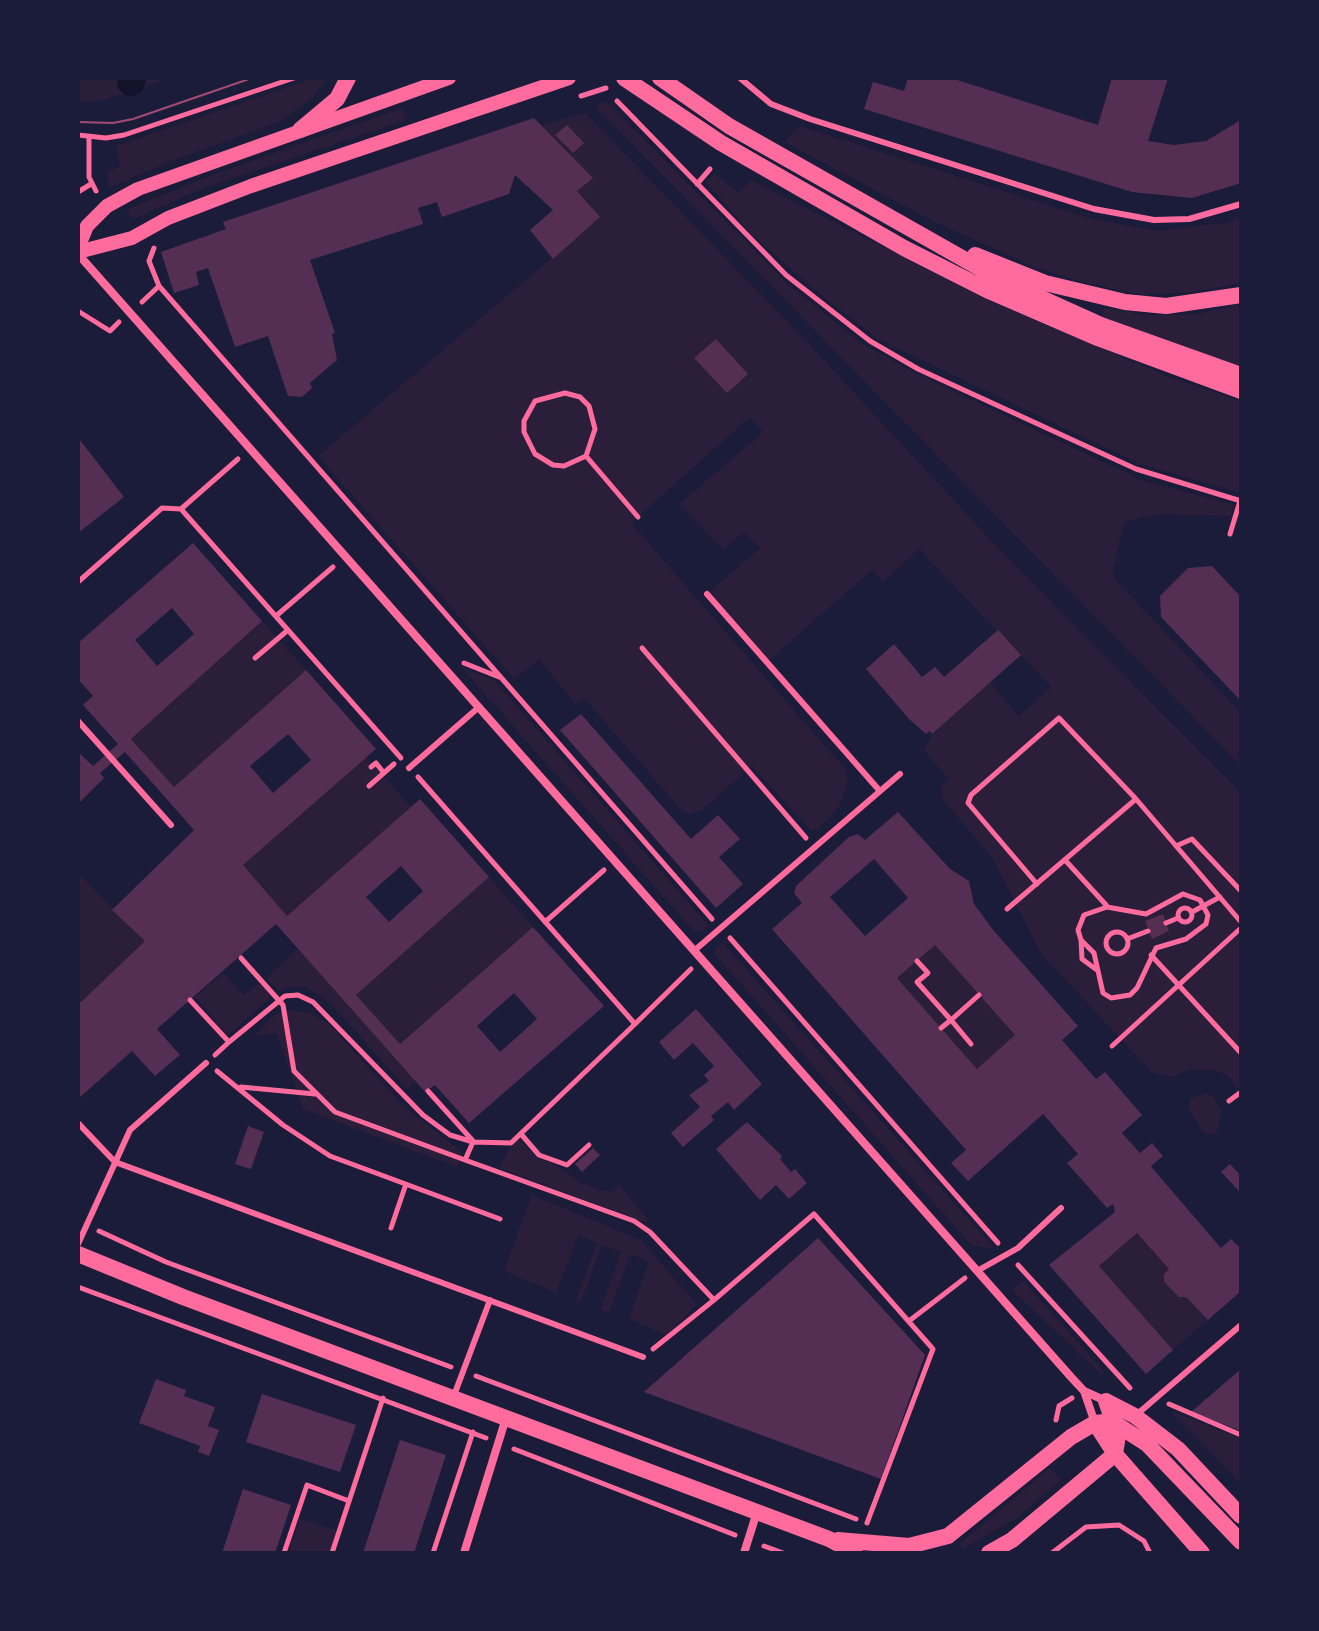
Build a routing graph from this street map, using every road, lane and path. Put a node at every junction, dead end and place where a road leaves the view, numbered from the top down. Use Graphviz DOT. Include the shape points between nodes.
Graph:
graph roads {
  1 [pos="294,78"];
  2 [pos="348,78"];
  3 [pos="449,78"];
  4 [pos="569,78"];
  5 [pos="601,78"];
  6 [pos="624,78"];
  7 [pos="660,78"];
  8 [pos="740,78"];
  9 [pos="300,130"];
  10 [pos="78,135"];
  11 [pos="89,138"];
  12 [pos="710,169"];
  13 [pos="697,184"];
  14 [pos="78,192"];
  15 [pos="1241,204"];
  16 [pos="917,233"];
  17 [pos="78,251"];
  18 [pos="159,286"];
  19 [pos="1241,295"];
  20 [pos="78,311"];
  21 [pos="130,312"];
  22 [pos="1241,375"];
  23 [pos="1241,391"];
  24 [pos="251,447"];
  25 [pos="586,456"];
  26 [pos="1241,501"];
  27 [pos="181,509"];
  28 [pos="638,517"];
  29 [pos="1230,534"];
  30 [pos="346,555"];
  31 [pos="78,582"];
  32 [pos="707,594"];
  33 [pos="276,616"];
  34 [pos="288,630"];
  35 [pos="642,648"];
  36 [pos="255,658"];
  37 [pos="479,707"];
  38 [pos="78,721"];
  39 [pos="401,758"];
  40 [pos="371,767"];
  41 [pos="409,768"];
  42 [pos="384,773"];
  43 [pos="900,774"];
  44 [pos="369,786"];
  45 [pos="879,790"];
  46 [pos="1136,799"];
  47 [pos="171,825"];
  48 [pos="1176,846"];
  49 [pos="815,847"];
  50 [pos="615,860"];
  51 [pos="1065,860"];
  52 [pos="1037,884"];
  53 [pos="1241,891"];
  54 [pos="1220,897"];
  55 [pos="1107,907"];
  56 [pos="1205,907"];
  57 [pos="1007,909"];
  58 [pos="545,922"];
  59 [pos="1241,922"];
  60 [pos="1166,923"];
  61 [pos="721,928"];
  62 [pos="1241,928"];
  63 [pos="1148,931"];
  64 [pos="1127,939"];
  65 [pos="1081,940"];
  66 [pos="1107,947"];
  67 [pos="695,950"];
  68 [pos="1094,953"];
  69 [pos="1151,955"];
  70 [pos="241,958"];
  71 [pos="703,959"];
  72 [pos="917,961"];
  73 [pos="1097,970"];
  74 [pos="1177,984"];
  75 [pos="979,995"];
  76 [pos="190,1000"];
  77 [pos="278,1000"];
  78 [pos="951,1020"];
  79 [pos="635,1024"];
  80 [pos="941,1028"];
  81 [pos="971,1044"];
  82 [pos="1112,1046"];
  83 [pos="1241,1053"];
  84 [pos="206,1063"];
  85 [pos="240,1087"];
  86 [pos="428,1091"];
  87 [pos="1241,1092"];
  88 [pos="316,1094"];
  89 [pos="1229,1101"];
  90 [pos="78,1123"];
  91 [pos="521,1134"];
  92 [pos="473,1142"];
  93 [pos="589,1145"];
  94 [pos="465,1160"];
  95 [pos="115,1162"];
  96 [pos="406,1184"];
  97 [pos="1061,1208"];
  98 [pos="500,1219"];
  99 [pos="88,1227"];
  100 [pos="391,1228"];
  101 [pos="78,1244"];
  102 [pos="135,1247"];
  103 [pos="78,1254"];
  104 [pos="1009,1254"];
  105 [pos="977,1271"];
  106 [pos="78,1287"];
  107 [pos="490,1300"];
  108 [pos="714,1300"];
  109 [pos="909,1321"];
  110 [pos="1241,1325"];
  111 [pos="643,1357"];
  112 [pos="1115,1374"];
  113 [pos="391,1375"];
  114 [pos="1084,1391"];
  115 [pos="1160,1395"];
  116 [pos="453,1398"];
  117 [pos="383,1401"];
  118 [pos="1106,1401"];
  119 [pos="481,1408"];
  120 [pos="1135,1416"];
  121 [pos="507,1417"];
  122 [pos="1095,1423"];
  123 [pos="1116,1424"];
  124 [pos="472,1434"];
  125 [pos="1241,1435"];
  126 [pos="498,1442"];
  127 [pos="1115,1454"];
  128 [pos="785,1493"];
  129 [pos="349,1501"];
  130 [pos="757,1512"];
  131 [pos="1241,1516"];
  132 [pos="829,1539"];
  133 [pos="748,1540"];
  134 [pos="1241,1542"];
  135 [pos="284,1553"];
  136 [pos="332,1553"];
  137 [pos="433,1553"];
  138 [pos="464,1553"];
  139 [pos="744,1553"];
  140 [pos="783,1553"];
  141 [pos="855,1553"];
  142 [pos="989,1553"];
  143 [pos="1052,1553"];
  144 [pos="1150,1553"];
  145 [pos="1202,1553"];
  1 -- 11 [label="path" via="124,135"];
  2 -- 9 [label="main road" via="337,99"];
  3 -- 9 [label="street"];
  4 -- 17 [label="street" via="251,186 132,238"];
  5 -- 13 [label="path"];
  6 -- 23 [label="main road" via="815,199 991,292"];
  7 -- 16 [label="main road" via="729,126"];
  8 -- 15 [label="lane" via="771,104 810,119 1094,209 1154,220 1189,219"];
  9 -- 17 [label="street" via="123,196 87,226"];
  10 -- 11 [label="path"];
  11 -- 14 [label="path" via="91,184"];
  12 -- 13 [label="path"];
  13 -- 26 [label="path" via="786,275 870,341 918,369 1136,469"];
  16 -- 19 [label="main road" via="1045,283 1111,299 1166,306"];
  16 -- 22 [label="main road" via="999,279 1101,325"];
  17 -- 21 [label="street"];
  18 -- 61 [label="path"];
  20 -- 21 [label="path" via="110,331"];
  21 -- 24 [label="street"];
  24 -- 27 [label="path"];
  24 -- 30 [label="street"];
  25 -- 25 [label="path" via="595,429 589,406 565,393 535,401 524,421 535,454 564,466"];
  25 -- 28 [label="path"];
  26 -- 29 [label="path"];
  27 -- 31 [label="path" via="162,508"];
  27 -- 33 [label="path"];
  30 -- 33 [label="path"];
  30 -- 37 [label="street"];
  32 -- 45 [label="lane"];
  33 -- 34 [label="path"];
  34 -- 36 [label="path"];
  34 -- 39 [label="path"];
  35 -- 49 [label="path"];
  37 -- 41 [label="lane"];
  37 -- 50 [label="street"];
  38 -- 47 [label="lane"];
  39 -- 41 [label="path"];
  39 -- 42 [label="path"];
  40 -- 42 [label="path" via="376,763"];
  41 -- 58 [label="path"];
  42 -- 44 [label="path"];
  43 -- 45 [label="lane"];
  45 -- 49 [label="lane"];
  46 -- 48 [label="path"];
  46 -- 51 [label="path"];
  46 -- 52 [label="path" via="1059,718 968,803"];
  48 -- 53 [label="path" via="1192,839"];
  48 -- 54 [label="path"];
  49 -- 61 [label="lane"];
  50 -- 58 [label="path"];
  50 -- 67 [label="street"];
  51 -- 52 [label="path"];
  51 -- 55 [label="path"];
  52 -- 57 [label="path"];
  54 -- 56 [label="path"];
  54 -- 59 [label="path"];
  55 -- 56 [label="path" via="1146,914 1183,894"];
  55 -- 65 [label="path" via="1084,915 1079,922"];
  56 -- 60 [label="path" via="1192,912 1186,923 1178,918"];
  56 -- 69 [label="path" via="1206,924 1198,933 1165,943"];
  58 -- 79 [label="path"];
  61 -- 67 [label="lane"];
  61 -- 104 [label="path"];
  62 -- 74 [label="path"];
  63 -- 64 [label="path"];
  64 -- 66 [label="path" via="1114,933"];
  64 -- 66 [label="path" via="1122,953 1111,953"];
  65 -- 68 [label="path"];
  65 -- 73 [label="path" via="1082,959"];
  66 -- 68 [label="path"];
  67 -- 71 [label="street"];
  68 -- 73 [label="path"];
  69 -- 73 [label="path" via="1137,988 1122,998 1103,993"];
  69 -- 74 [label="path"];
  70 -- 77 [label="path"];
  71 -- 79 [label="path"];
  71 -- 105 [label="street"];
  72 -- 78 [label="path" via="928,973 917,982"];
  74 -- 82 [label="path"];
  74 -- 83 [label="path"];
  75 -- 78 [label="path"];
  76 -- 77 [label="path" via="229,1042"];
  77 -- 88 [label="path" via="294,1071"];
  77 -- 92 [label="path" via="298,995 324,1010 423,1115 450,1135"];
  78 -- 80 [label="path"];
  78 -- 81 [label="path"];
  79 -- 91 [label="path"];
  84 -- 85 [label="path"];
  84 -- 95 [label="lane" via="130,1130"];
  85 -- 88 [label="path"];
  85 -- 96 [label="path" via="330,1156"];
  86 -- 92 [label="path"];
  87 -- 89 [label="path"];
  88 -- 94 [label="path" via="335,1112"];
  90 -- 95 [label="lane"];
  91 -- 92 [label="path" via="511,1143"];
  91 -- 93 [label="path" via="539,1155 567,1165"];
  92 -- 94 [label="path"];
  94 -- 108 [label="path" via="634,1221"];
  95 -- 99 [label="lane"];
  95 -- 107 [label="lane"];
  96 -- 98 [label="path"];
  96 -- 100 [label="path"];
  97 -- 104 [label="lane"];
  99 -- 101 [label="lane"];
  99 -- 102 [label="path"];
  103 -- 113 [label="main road"];
  104 -- 105 [label="lane"];
  104 -- 112 [label="path"];
  105 -- 109 [label="path"];
  105 -- 114 [label="street"];
  106 -- 117 [label="path"];
  107 -- 111 [label="lane"];
  107 -- 116 [label="lane"];
  108 -- 109 [label="path" via="814,1214"];
  108 -- 111 [label="path"];
  109 -- 128 [label="path" via="933,1349 869,1523"];
  110 -- 115 [label="lane"];
  113 -- 116 [label="main road"];
  113 -- 117 [label="path"];
  114 -- 118 [label="street"];
  114 -- 122 [label="street"];
  115 -- 120 [label="lane"];
  115 -- 125 [label="path" via="1175,1409"];
  116 -- 119 [label="main road"];
  117 -- 124 [label="path"];
  117 -- 129 [label="path"];
  118 -- 120 [label="main road"];
  118 -- 123 [label="main road"];
  119 -- 121 [label="main road"];
  119 -- 124 [label="path"];
  120 -- 131 [label="main road" via="1178,1449"];
  121 -- 126 [label="street"];
  121 -- 130 [label="main road"];
  122 -- 123 [label="main road"];
  122 -- 127 [label="main road"];
  122 -- 132 [label="main road" via="948,1536 909,1546"];
  123 -- 127 [label="main road"];
  123 -- 134 [label="main road" via="1166,1462"];
  124 -- 126 [label="path"];
  124 -- 137 [label="path"];
  126 -- 133 [label="path"];
  126 -- 138 [label="street"];
  127 -- 142 [label="main road"];
  127 -- 145 [label="main road"];
  129 -- 135 [label="path" via="307,1485"];
  129 -- 136 [label="path"];
  130 -- 132 [label="main road"];
  130 -- 133 [label="street"];
  132 -- 141 [label="main road"];
  133 -- 139 [label="street"];
  133 -- 140 [label="path"];
  143 -- 144 [label="path" via="1086,1527 1119,1525 1144,1541"];
}
